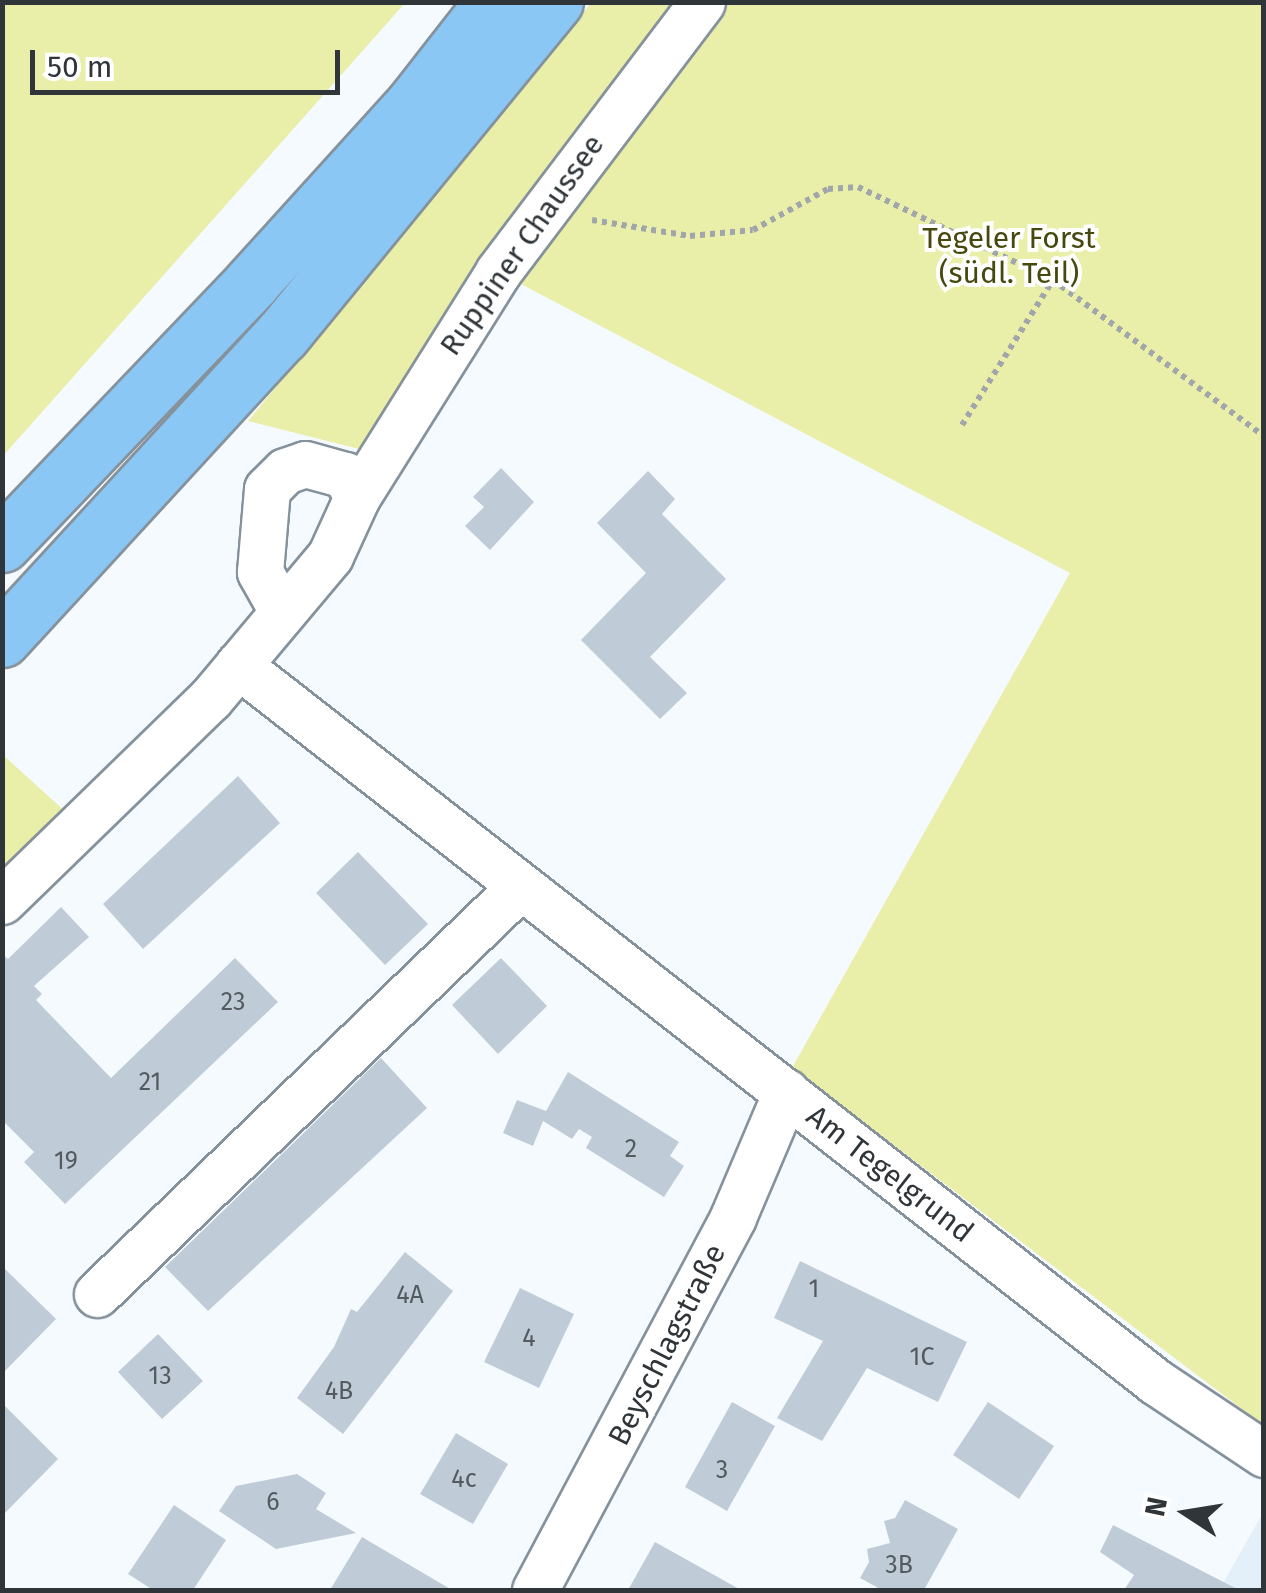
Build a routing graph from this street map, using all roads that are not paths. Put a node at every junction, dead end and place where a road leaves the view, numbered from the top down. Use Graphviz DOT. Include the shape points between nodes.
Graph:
graph roads {
  1 [pos="493,2"];
  2 [pos="555,2"];
  3 [pos="702,2"];
  4 [pos="358,497"];
  5 [pos="2,544"];
  6 [pos="282,611"];
  7 [pos="2,639"];
  8 [pos="238,665"];
  9 [pos="520,887"];
  10 [pos="2,901"];
  11 [pos="786,1092"];
  12 [pos="97,1294"];
  13 [pos="1264,1454"];
  14 [pos="535,1590"];
  1 -- 5 [label="highway" via="415,102 252,282"];
  2 -- 7 [label="highway" via="282,335"];
  3 -- 4 [label="street, Ruppiner Chaussee" via="542,209"];
  4 -- 6 [label="street, Ruppiner Chaussee" via="330,556"];
  4 -- 6 [label="street" via="345,474 305,464 267,489 260,572"];
  6 -- 8 [label="street, Ruppiner Chaussee"];
  8 -- 9 [label="street, Am Tegelgrund"];
  8 -- 10 [label="street, Ruppiner Chaussee"];
  9 -- 11 [label="street, Am Tegelgrund"];
  9 -- 12 [label="street"];
  11 -- 13 [label="street, Am Tegelgrund" via="1156,1382"];
  11 -- 14 [label="street, Beyschlagstraße" via="733,1217"];
}
